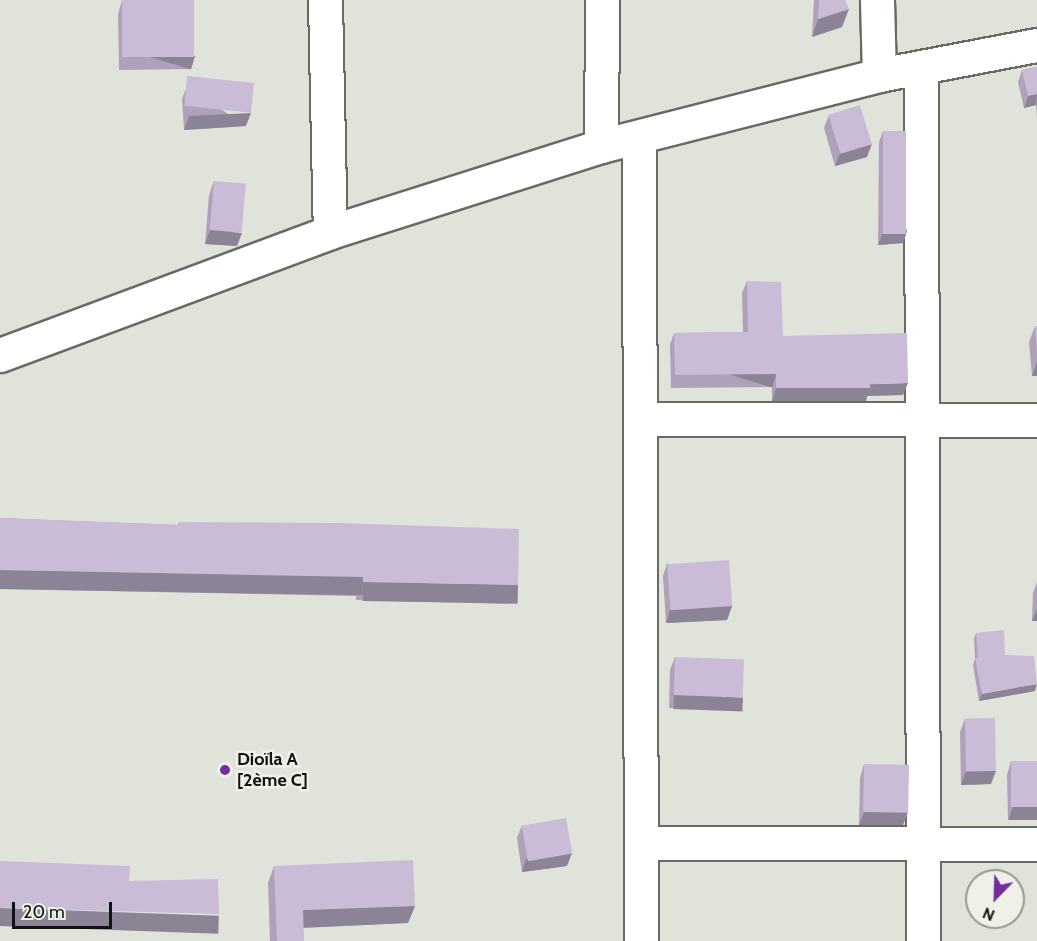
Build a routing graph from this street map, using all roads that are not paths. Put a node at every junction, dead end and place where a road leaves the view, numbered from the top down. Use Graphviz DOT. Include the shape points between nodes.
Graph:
graph roads {
  1 [pos="325,0"];
  2 [pos="602,0"];
  3 [pos="877,0"];
  4 [pos="1037,45"];
  5 [pos="921,67"];
  6 [pos="879,75"];
  7 [pos="639,138"];
  8 [pos="601,146"];
  9 [pos="330,232"];
  10 [pos="0,356"];
  11 [pos="640,419"];
  12 [pos="922,420"];
  13 [pos="1037,420"];
  14 [pos="641,843"];
  15 [pos="923,844"];
  16 [pos="1037,844"];
  17 [pos="641,941"];
  18 [pos="923,941"];
  1 -- 9 [label="street"];
  2 -- 8 [label="street"];
  3 -- 6 [label="street"];
  4 -- 5 [label="street"];
  5 -- 6 [label="street"];
  5 -- 12 [label="street"];
  6 -- 7 [label="street"];
  7 -- 8 [label="street"];
  7 -- 11 [label="street"];
  8 -- 9 [label="street"];
  9 -- 10 [label="street"];
  11 -- 12 [label="street"];
  11 -- 14 [label="street"];
  12 -- 13 [label="street"];
  12 -- 15 [label="street"];
  14 -- 15 [label="street"];
  14 -- 17 [label="street"];
  15 -- 16 [label="street"];
  15 -- 18 [label="street"];
}
